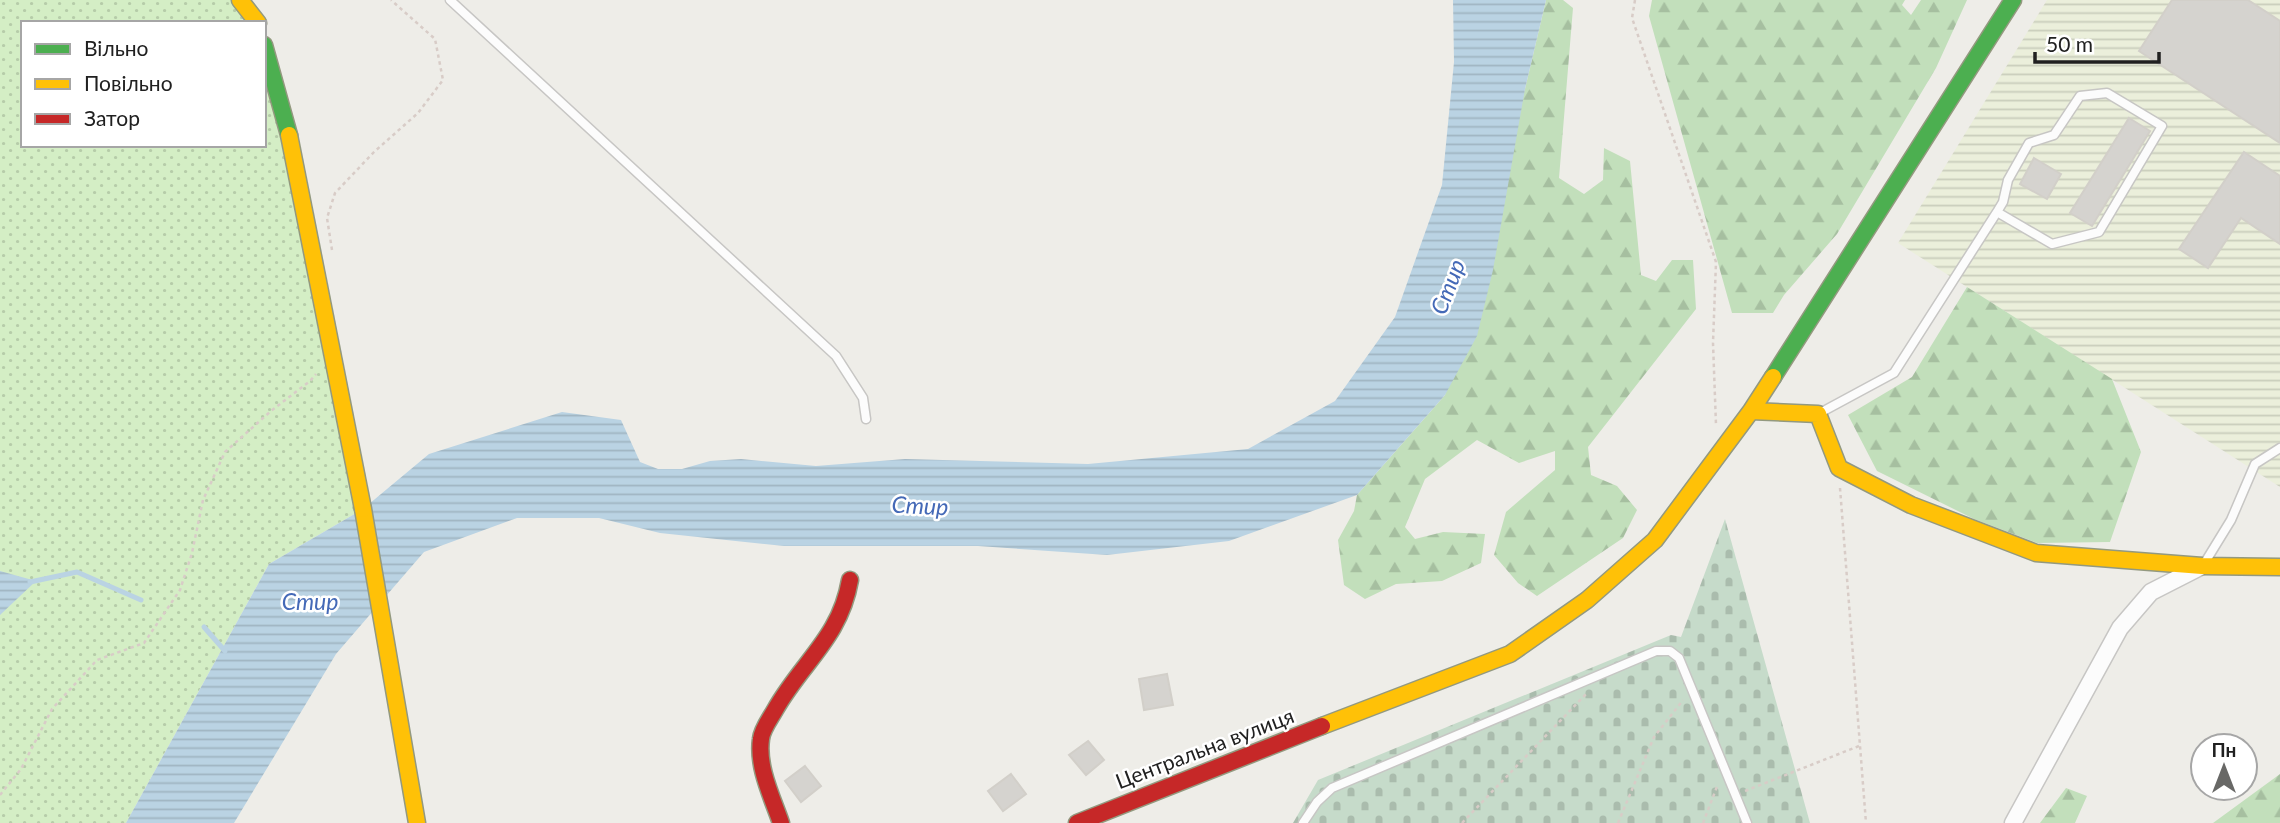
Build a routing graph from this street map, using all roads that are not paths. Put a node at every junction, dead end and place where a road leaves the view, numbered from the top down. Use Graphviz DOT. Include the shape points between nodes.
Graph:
graph roads {
  1 [pos="240,0"];
  2 [pos="450,0"];
  3 [pos="2013,0"];
  4 [pos="256,21"];
  5 [pos="266,52"];
  6 [pos="1997,212"];
  7 [pos="1751,411"];
  8 [pos="1818,414"];
  9 [pos="866,419"];
  10 [pos="2280,448"];
  11 [pos="2202,566"];
  12 [pos="2280,567"];
  13 [pos="850,580"];
  14 [pos="417,823"];
  15 [pos="781,823"];
  16 [pos="1077,823"];
  17 [pos="1303,823"];
  18 [pos="1747,823"];
  19 [pos="2013,823"];
  1 -- 4 [label="street"];
  2 -- 9 [label="lane" via="836,356 863,398"];
  3 -- 7 [label="street, Центральна вулиця"];
  5 -- 14 [label="street, bridge" via="289,135 363,509"];
  6 -- 6 [label="lane" via="2052,244 2099,232 2162,126 2107,93 2080,96 2054,135 2029,143"];
  6 -- 8 [label="lane" via="1894,373"];
  7 -- 8 [label="street"];
  7 -- 16 [label="street, Центральна вулиця" via="1656,540 1587,600 1510,654"];
  8 -- 11 [label="street" via="1839,468 1911,505 2036,553"];
  10 -- 11 [label="lane" via="2255,464 2231,520"];
  11 -- 12 [label="street"];
  11 -- 19 [label="street" via="2151,592 2120,628"];
  13 -- 15 [label="street" via="849,599 836,628 779,699 761,736 764,772"];
  17 -- 18 [label="lane" via="1332,788 1657,651 1670,651 1679,658"];
}
